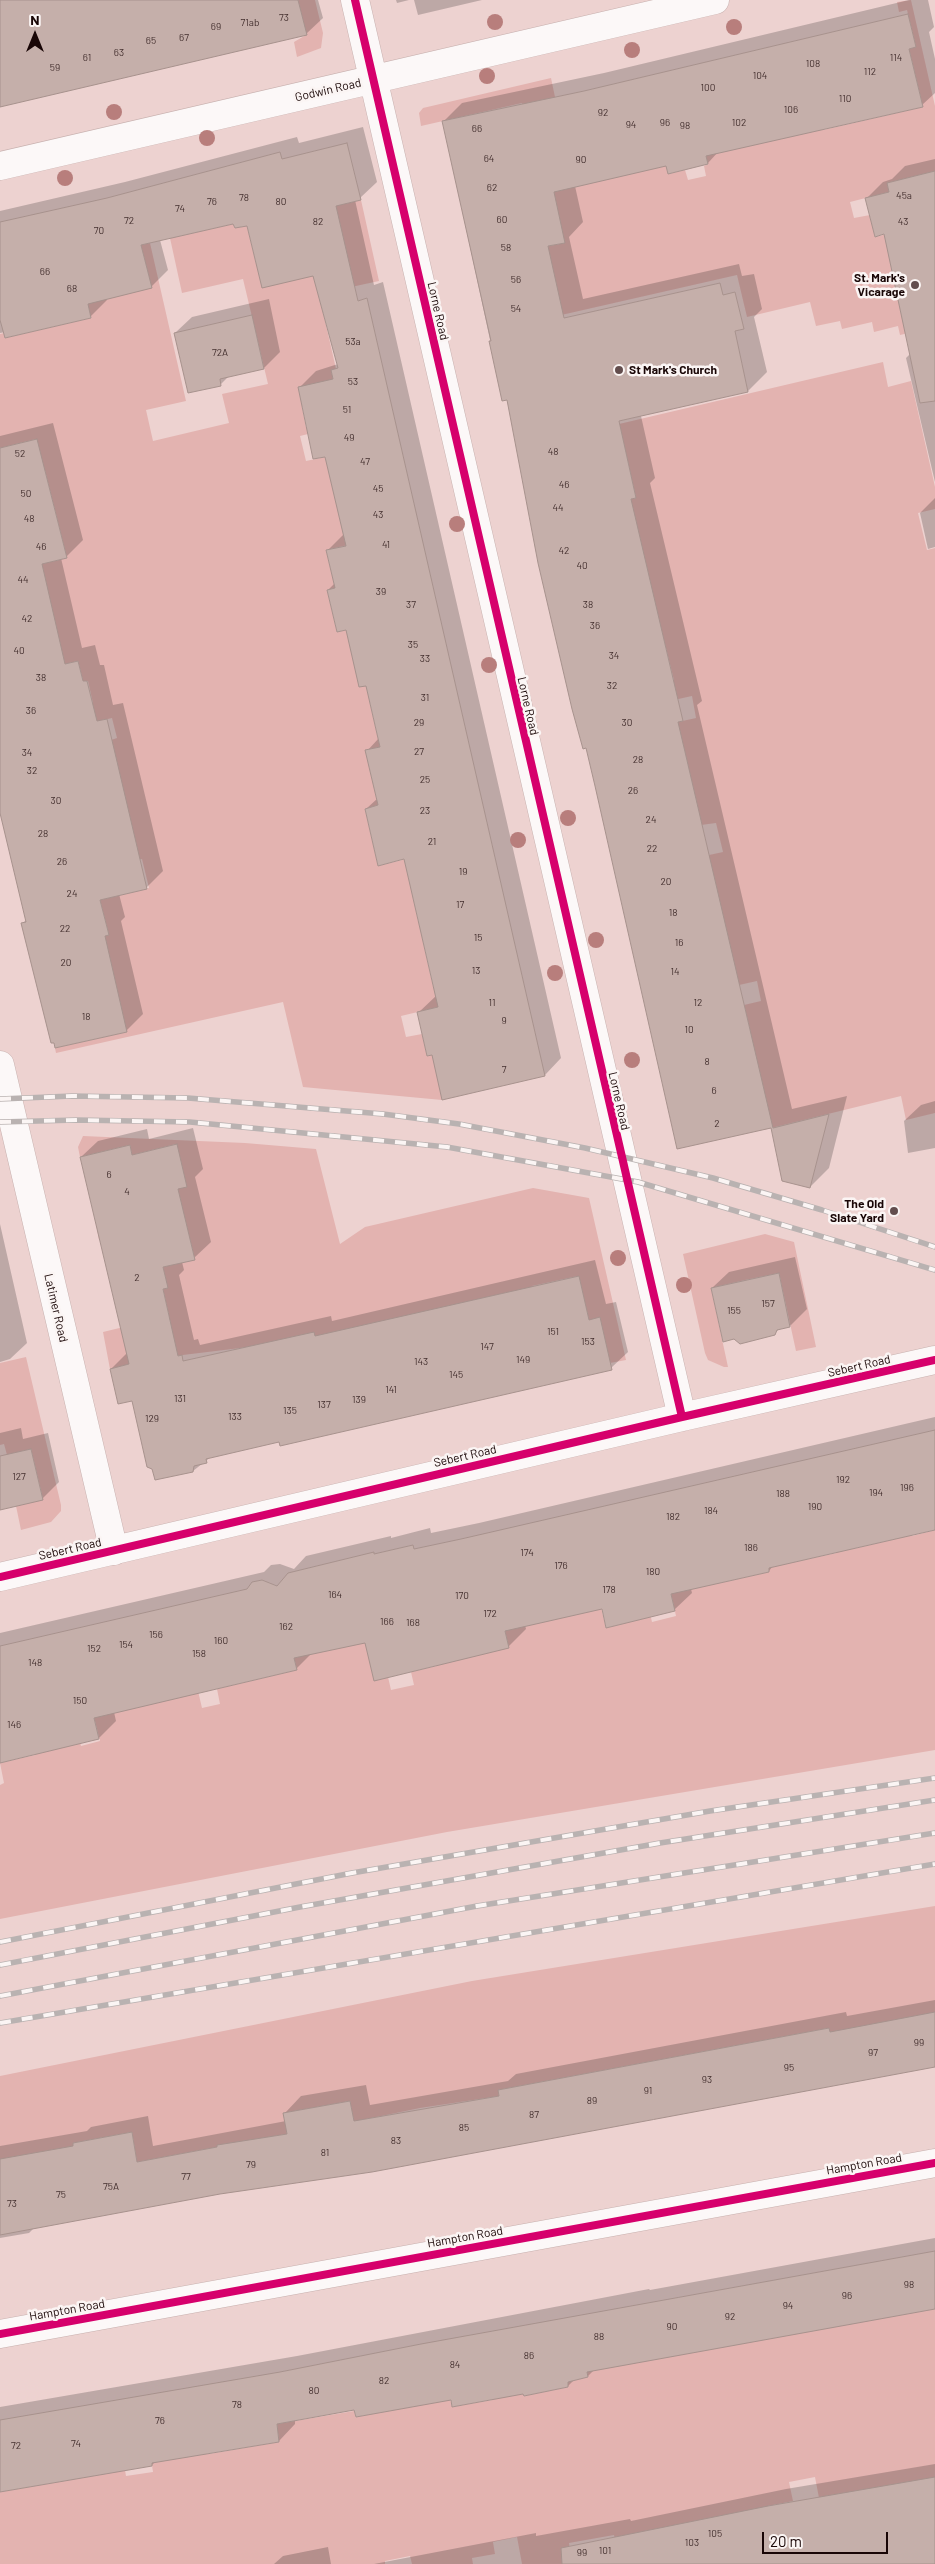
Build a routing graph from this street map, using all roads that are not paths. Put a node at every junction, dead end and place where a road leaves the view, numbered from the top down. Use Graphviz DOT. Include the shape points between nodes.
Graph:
graph roads {
  1 [pos="355,0"];
  2 [pos="715,0"];
  3 [pos="373,79"];
  4 [pos="0,166"];
  5 [pos="0,1065"];
  6 [pos="935,1360"];
  7 [pos="682,1417"];
  8 [pos="114,1550"];
  9 [pos="0,1577"];
  10 [pos="935,2163"];
  11 [pos="0,2334"];
  1 -- 3 [label="street, Lorne Road"];
  2 -- 3 [label="street, Godwin Road"];
  3 -- 4 [label="street, Godwin Road"];
  3 -- 7 [label="street, Lorne Road"];
  5 -- 8 [label="street, Latimer Road"];
  6 -- 7 [label="street, Sebert Road"];
  7 -- 8 [label="street, Sebert Road"];
  8 -- 9 [label="street, Sebert Road"];
  10 -- 11 [label="street, Hampton Road"];
}
